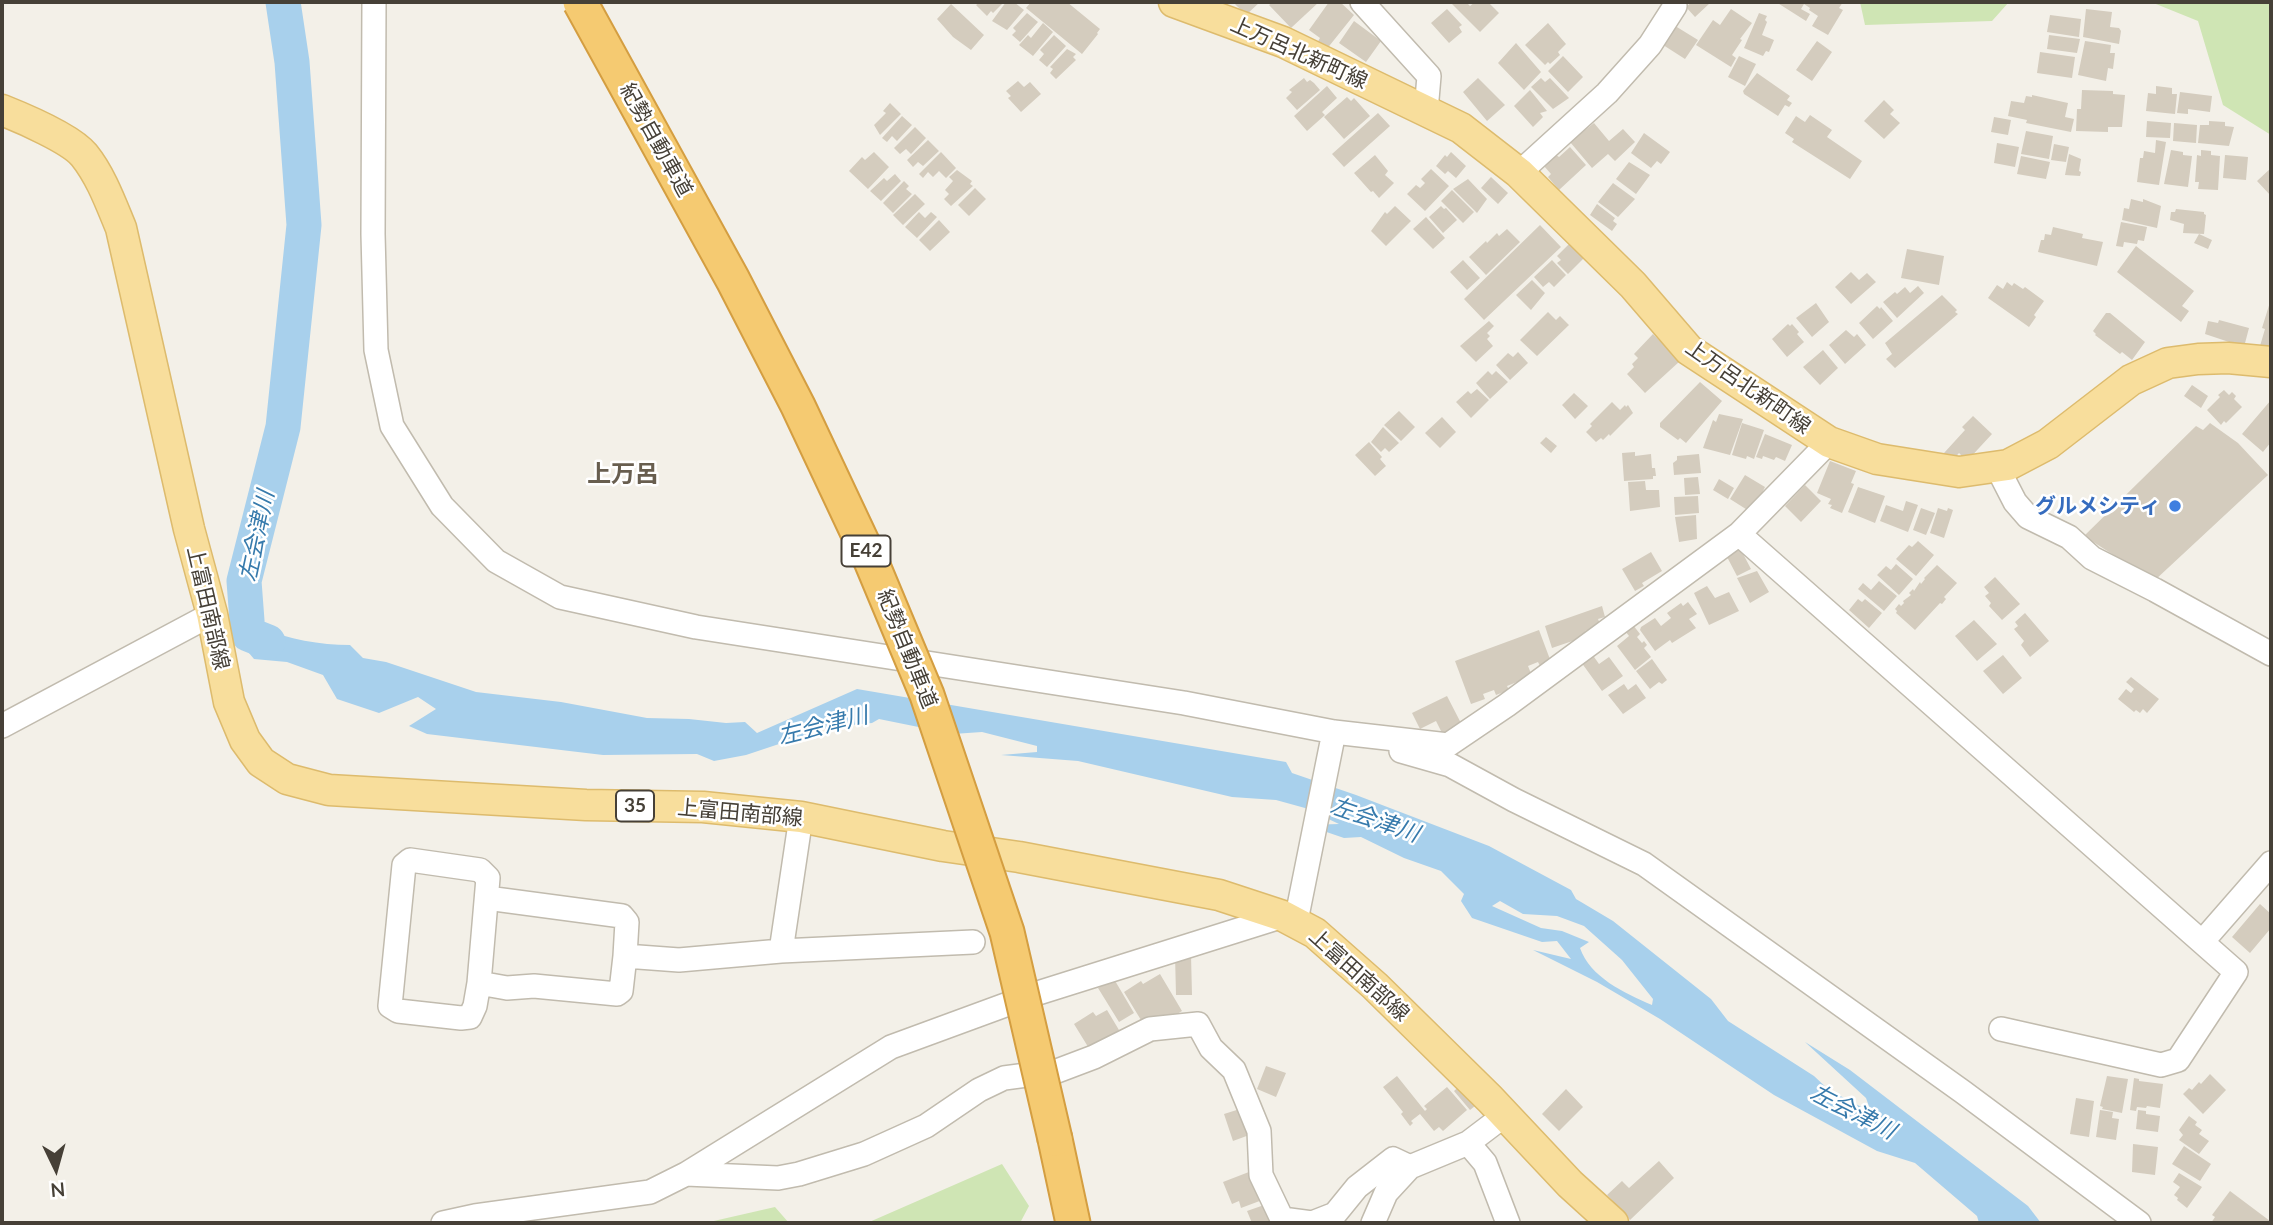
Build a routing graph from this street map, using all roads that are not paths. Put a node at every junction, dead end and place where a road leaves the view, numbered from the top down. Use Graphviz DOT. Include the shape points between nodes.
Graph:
graph roads {
  1 [pos="374,2"];
  2 [pos="580,2"];
  3 [pos="1174,2"];
  4 [pos="1362,2"];
  5 [pos="1675,6"];
  6 [pos="2,110"];
  7 [pos="1426,111"];
  8 [pos="1520,173"];
  9 [pos="2271,362"];
  10 [pos="1829,442"];
  11 [pos="1997,467"];
  12 [pos="1739,534"];
  13 [pos="212,614"];
  14 [pos="2271,654"];
  15 [pos="2,726"];
  16 [pos="1332,741"];
  17 [pos="801,817"];
  18 [pos="2271,863"];
  19 [pos="487,898"];
  20 [pos="1294,911"];
  21 [pos="973,942"];
  22 [pos="2202,942"];
  23 [pos="781,951"];
  24 [pos="625,956"];
  25 [pos="479,984"];
  26 [pos="2001,1029"];
  27 [pos="1505,1115"];
  28 [pos="1468,1143"];
  29 [pos="1410,1167"];
  30 [pos="687,1174"];
  31 [pos="443,1223"];
  32 [pos="1073,1223"];
  33 [pos="1312,1223"];
  34 [pos="1373,1223"];
  35 [pos="1508,1223"];
  36 [pos="1613,1223"];
  37 [pos="2139,1223"];
  1 -- 16 [label="street" via="376,350 392,426 442,506 496,561 560,597 696,627 1184,703"];
  2 -- 32 [label="highway, 紀勢自動車道 / E42, bridge" via="799,406 927,695 1007,932"];
  3 -- 7 [label="main road, 上万呂北新町線" via="1283,42"];
  4 -- 7 [label="street" via="1429,76"];
  5 -- 8 [label="street" via="1650,46"];
  6 -- 13 [label="main road, 上富田南部線 / 35" via="32,121 82,153 117,218"];
  7 -- 8 [label="main road, 上万呂北新町線" via="1461,128"];
  8 -- 10 [label="main road, 上万呂北新町線" via="1633,285 1689,350"];
  9 -- 11 [label="main road, 上万呂北新町線" via="2228,358 2168,363 2131,380 2048,444"];
  10 -- 11 [label="main road, 上万呂北新町線" via="1877,459 1959,472"];
  10 -- 12 [label="street"];
  11 -- 14 [label="street" via="2028,517 2069,537 2092,558"];
  12 -- 16 [label="street" via="1448,745"];
  12 -- 22 [label="street"];
  13 -- 15 [label="street"];
  13 -- 17 [label="main road, 上富田南部線 / 35" via="229,702 245,740 261,762 287,779 329,790 704,807"];
  16 -- 20 [label="street"];
  16 -- 37 [label="street" via="1450,765 1644,864"];
  17 -- 20 [label="main road, 上富田南部線 / 35"];
  17 -- 23 [label="street"];
  18 -- 22 [label="street"];
  19 -- 24 [label="street" via="622,916 627,922"];
  19 -- 25 [label="street"];
  19 -- 25 [label="street" via="488,878 480,870 410,860 404,865 390,1006 398,1011 470,1017"];
  20 -- 27 [label="main road, 上富田南部線 / 35"];
  20 -- 30 [label="street" via="1038,993 891,1047"];
  21 -- 23 [label="street"];
  22 -- 26 [label="street" via="2236,972 2178,1060 2161,1065"];
  23 -- 24 [label="street" via="679,960"];
  24 -- 25 [label="street" via="617,994"];
  27 -- 28 [label="street"];
  27 -- 36 [label="main road, 上富田南部線 / 35"];
  28 -- 29 [label="street"];
  28 -- 35 [label="street" via="1485,1163"];
  29 -- 33 [label="street" via="1393,1159 1357,1187 1335,1214"];
  29 -- 34 [label="street" via="1386,1194"];
  30 -- 31 [label="street" via="650,1192"];
  30 -- 33 [label="street" via="778,1178 799,1174 864,1154 926,1126 1004,1078 1057,1071 1150,1029 1198,1024 1211,1048 1234,1069 1259,1131 1261,1175 1282,1219"];
}
